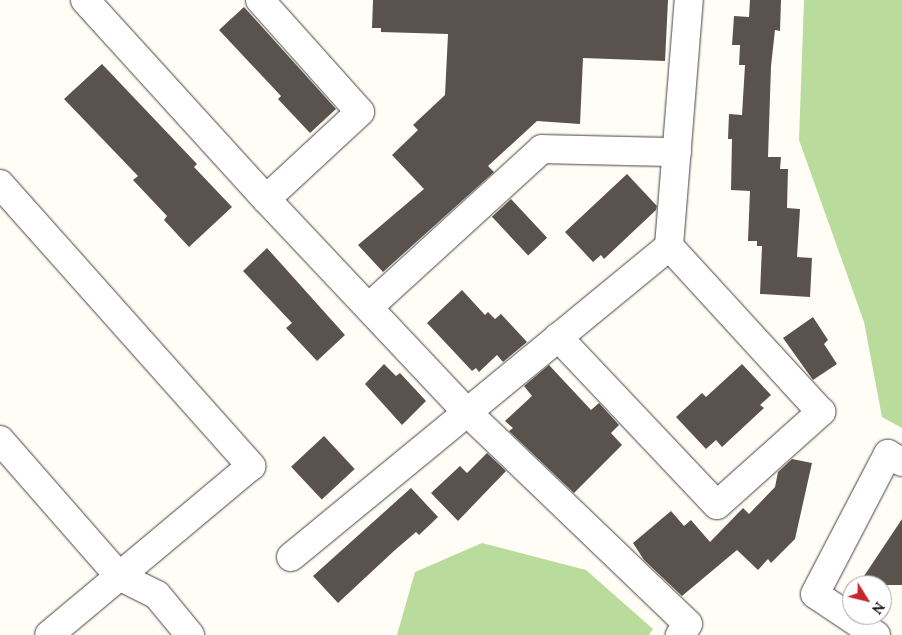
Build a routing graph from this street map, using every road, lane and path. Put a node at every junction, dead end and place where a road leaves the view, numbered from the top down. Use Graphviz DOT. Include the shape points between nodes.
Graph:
graph roads {
  1 [pos="85,0"];
  2 [pos="260,0"];
  3 [pos="689,0"];
  4 [pos="677,152"];
  5 [pos="0,184"];
  6 [pos="266,199"];
  7 [pos="669,246"];
  8 [pos="369,307"];
  9 [pos="558,337"];
  10 [pos="467,412"];
  11 [pos="0,440"];
  12 [pos="902,462"];
  13 [pos="290,557"];
  14 [pos="119,576"];
  15 [pos="49,635"];
  16 [pos="190,635"];
  17 [pos="680,635"];
  18 [pos="876,635"];
  1 -- 6 [label="street"];
  2 -- 6 [label="street" via="360,112"];
  3 -- 4 [label="street"];
  4 -- 7 [label="street"];
  4 -- 8 [label="street" via="542,149"];
  5 -- 14 [label="street" via="251,466"];
  6 -- 8 [label="street"];
  7 -- 9 [label="street"];
  7 -- 9 [label="street" via="821,412 717,505"];
  8 -- 10 [label="street"];
  9 -- 10 [label="street"];
  10 -- 13 [label="street"];
  10 -- 17 [label="street" via="688,624"];
  11 -- 14 [label="street"];
  12 -- 18 [label="street" via="888,454 815,594"];
  14 -- 15 [label="street"];
  14 -- 16 [label="street" via="158,595"];
}
